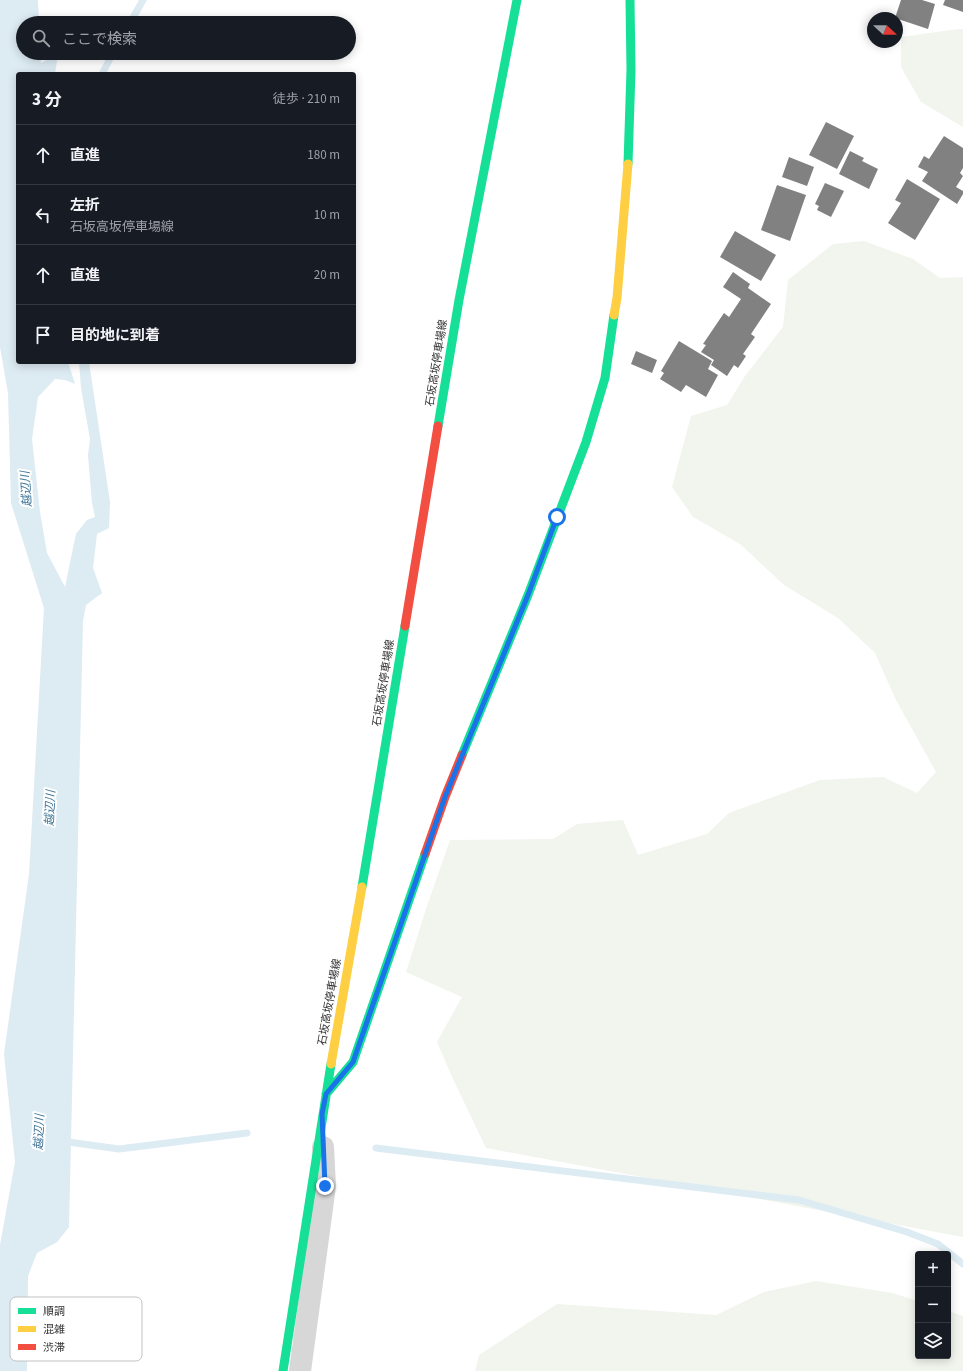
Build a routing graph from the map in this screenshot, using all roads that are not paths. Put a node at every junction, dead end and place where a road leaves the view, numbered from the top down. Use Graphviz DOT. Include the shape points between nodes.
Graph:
graph roads {
  1 [pos="517,0"];
  2 [pos="630,0"];
  3 [pos="324,1104"];
  4 [pos="283,1371"];
  5 [pos="300,1371"];
  1 -- 3 [label="main road, 石坂高坂停車場線" via="459,300"];
  2 -- 3 [label="main road" via="628,163 617,298 605,378 586,442 528,595 445,797 353,1062"];
  3 -- 4 [label="main road, 石坂高坂停車場線"];
  3 -- 5 [label="street" via="325,1186"];
}
